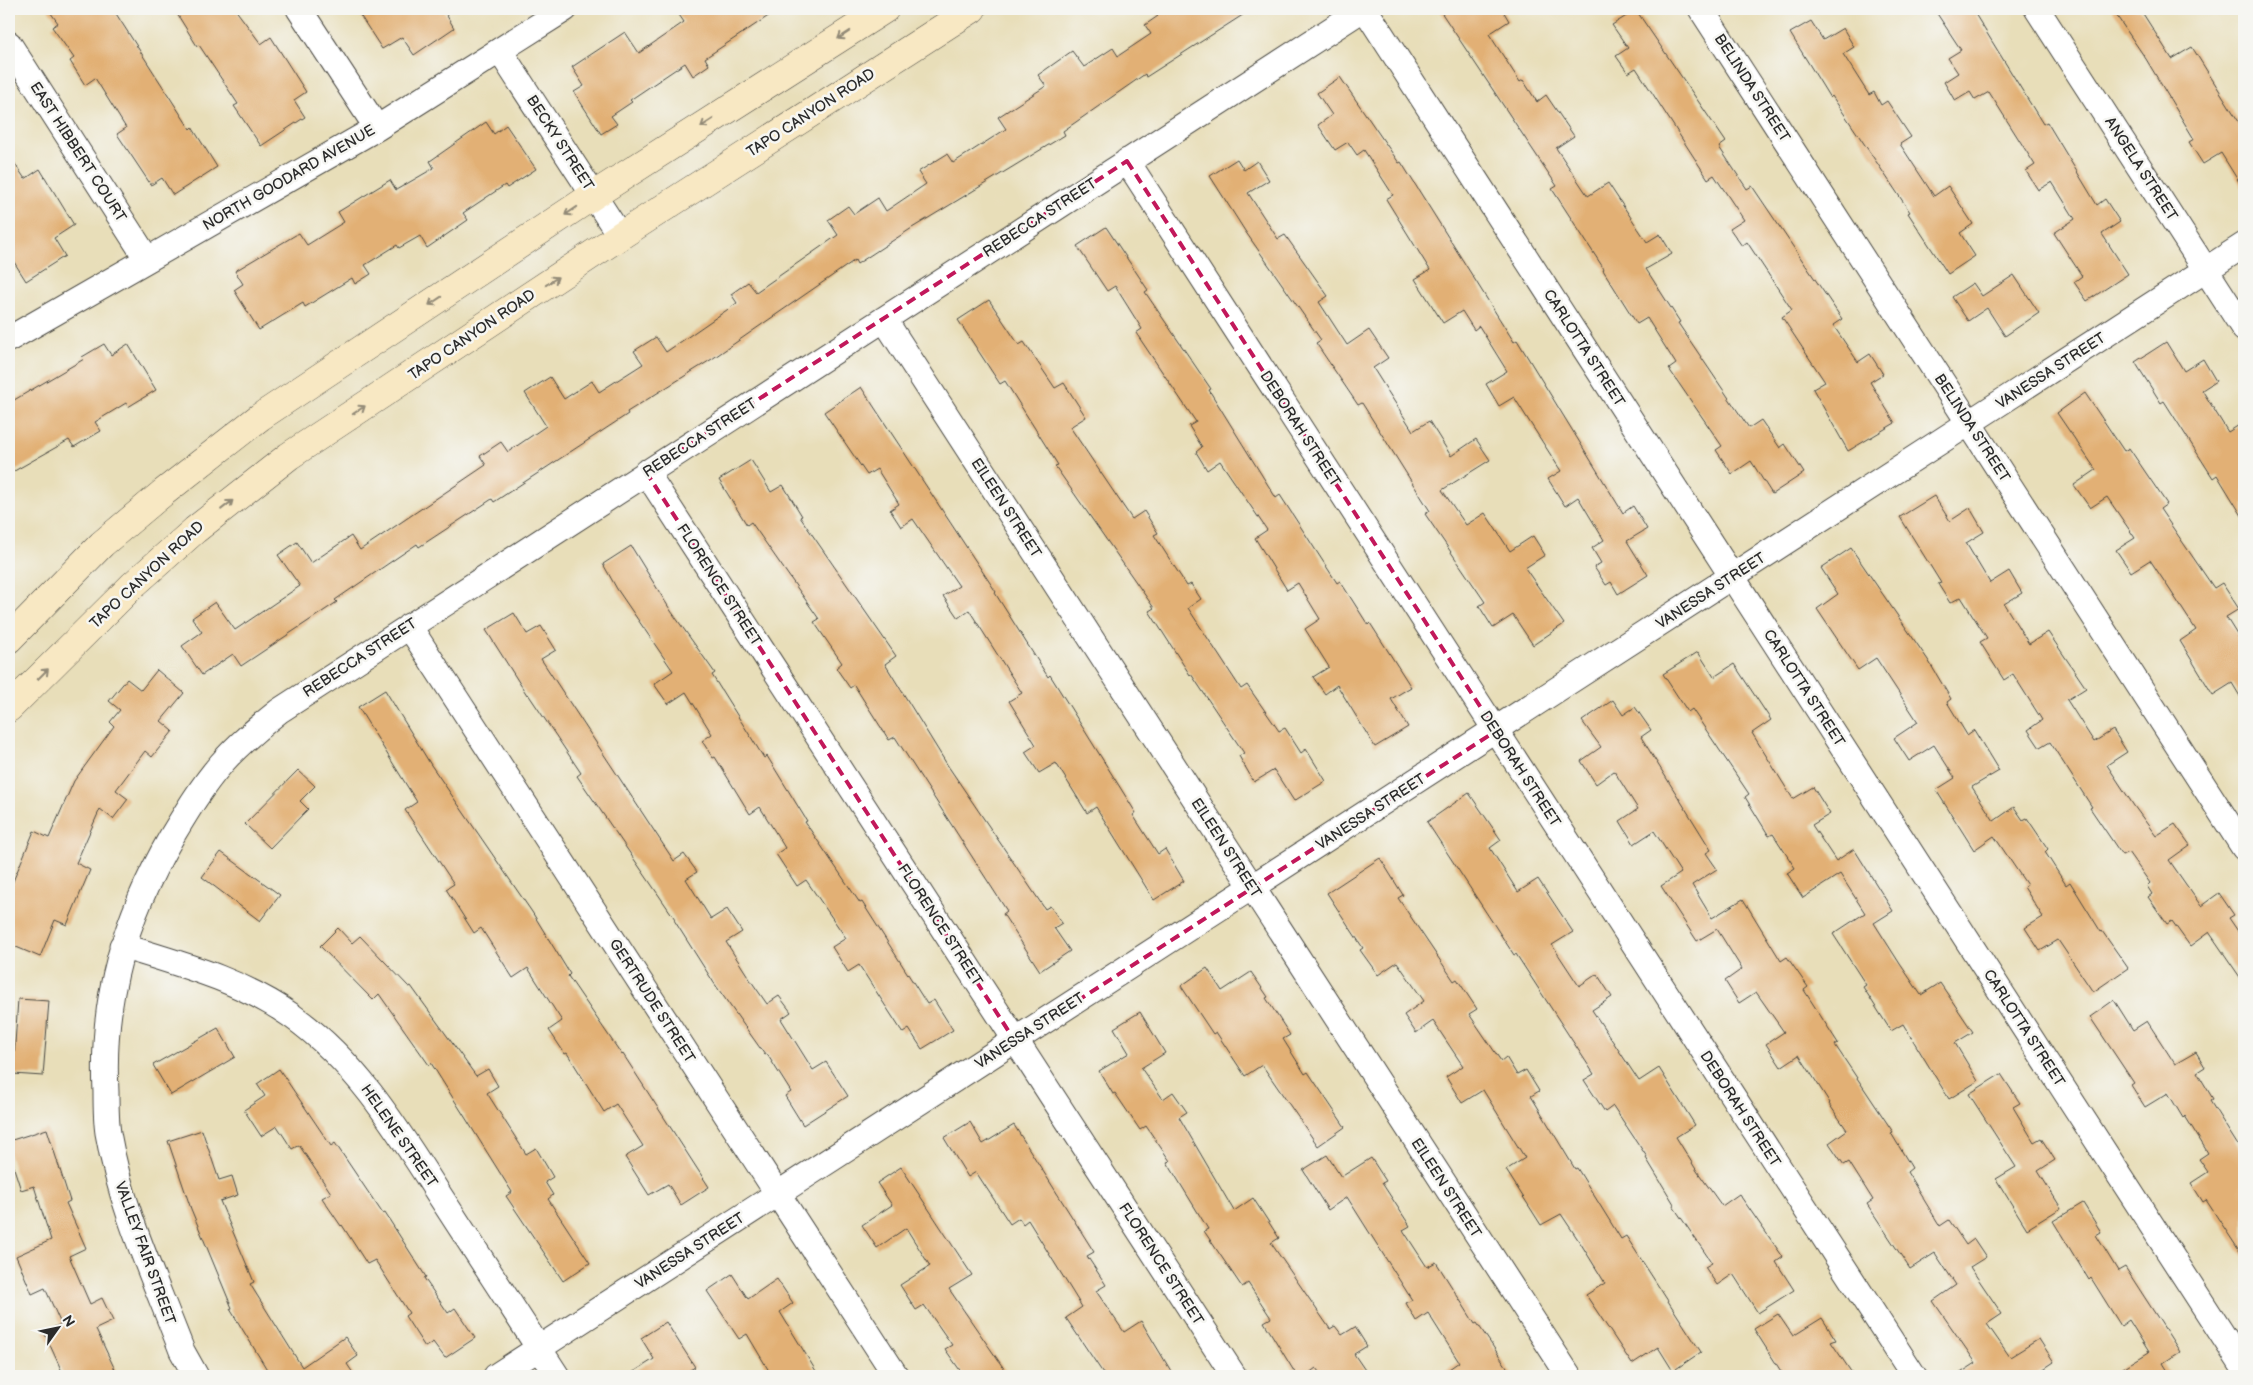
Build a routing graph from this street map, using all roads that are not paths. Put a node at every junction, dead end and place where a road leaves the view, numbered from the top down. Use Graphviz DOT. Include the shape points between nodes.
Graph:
graph roads {
  1 [pos="299,9"];
  2 [pos="565,9"];
  3 [pos="885,9"];
  4 [pos="972,9"];
  5 [pos="1364,9"];
  6 [pos="1701,9"];
  7 [pos="2037,9"];
  8 [pos="9,44"];
  9 [pos="500,51"];
  10 [pos="377,128"];
  11 [pos="1127,161"];
  12 [pos="594,195"];
  13 [pos="620,236"];
  14 [pos="2244,245"];
  15 [pos="147,259"];
  16 [pos="2206,270"];
  17 [pos="884,319"];
  18 [pos="2244,329"];
  19 [pos="9,339"];
  20 [pos="1970,424"];
  21 [pos="646,472"];
  22 [pos="1732,577"];
  23 [pos="409,626"];
  24 [pos="9,639"];
  25 [pos="9,708"];
  26 [pos="1496,731"];
  27 [pos="2244,848"];
  28 [pos="1252,888"];
  29 [pos="122,946"];
  30 [pos="1015,1041"];
  31 [pos="778,1194"];
  32 [pos="539,1349"];
  33 [pos="2244,1368"];
  34 [pos="196,1376"];
  35 [pos="496,1376"];
  36 [pos="557,1376"];
  37 [pos="896,1376"];
  38 [pos="1234,1376"];
  39 [pos="1569,1376"];
  40 [pos="1914,1376"];
  1 -- 10 [label="street"];
  2 -- 9 [label="street, NORTH GOODARD AVENUE"];
  3 -- 12 [label="main road, one-way"];
  4 -- 13 [label="main road, TAPO CANYON ROAD"];
  5 -- 11 [label="street, REBECCA STREET"];
  5 -- 22 [label="street, CARLOTTA STREET"];
  6 -- 20 [label="street, BELINDA STREET"];
  7 -- 16 [label="street, ANGELA STREET"];
  8 -- 15 [label="street, EAST HIBBERT COURT"];
  9 -- 10 [label="street, NORTH GOODARD AVENUE"];
  9 -- 12 [label="street, BECKY STREET"];
  10 -- 15 [label="street, NORTH GOODARD AVENUE"];
  11 -- 17 [label="street, REBECCA STREET"];
  11 -- 26 [label="street, DEBORAH STREET"];
  12 -- 13 [label="street, BECKY STREET"];
  12 -- 24 [label="main road, one-way" via="260,417 102,544"];
  25 -- 13 [label="main road, TAPO CANYON ROAD, one-way" via="133,585 195,530 281,462"];
  14 -- 16 [label="street, VANESSA STREET"];
  15 -- 19 [label="street, NORTH GOODARD AVENUE"];
  16 -- 18 [label="street, ANGELA STREET"];
  16 -- 20 [label="street, VANESSA STREET"];
  17 -- 21 [label="street, REBECCA STREET"];
  17 -- 28 [label="street, EILEEN STREET"];
  20 -- 22 [label="street, VANESSA STREET"];
  20 -- 27 [label="street, BELINDA STREET"];
  21 -- 23 [label="street, REBECCA STREET"];
  21 -- 30 [label="street, FLORENCE STREET"];
  22 -- 26 [label="street, VANESSA STREET"];
  22 -- 33 [label="street, CARLOTTA STREET"];
  23 -- 29 [label="street, REBECCA STREET" via="279,711 250,734 221,764 192,802 159,859"];
  23 -- 31 [label="street, GERTRUDE STREET"];
  26 -- 28 [label="street, VANESSA STREET"];
  26 -- 40 [label="street, DEBORAH STREET"];
  28 -- 30 [label="street, VANESSA STREET"];
  28 -- 39 [label="street, EILEEN STREET"];
  29 -- 32 [label="street, HELENE STREET" via="204,971 250,990 292,1016 335,1050 380,1104"];
  29 -- 34 [label="street, VALLEY FAIR STREET" via="110,997 104,1064 108,1131 119,1186 182,1351"];
  30 -- 31 [label="street, VANESSA STREET"];
  30 -- 38 [label="street, FLORENCE STREET"];
  31 -- 32 [label="street, VANESSA STREET"];
  31 -- 37 [label="street, GERTRUDE STREET"];
  32 -- 35 [label="street, VANESSA STREET"];
  32 -- 36 [label="street, HELENE STREET"];
}
